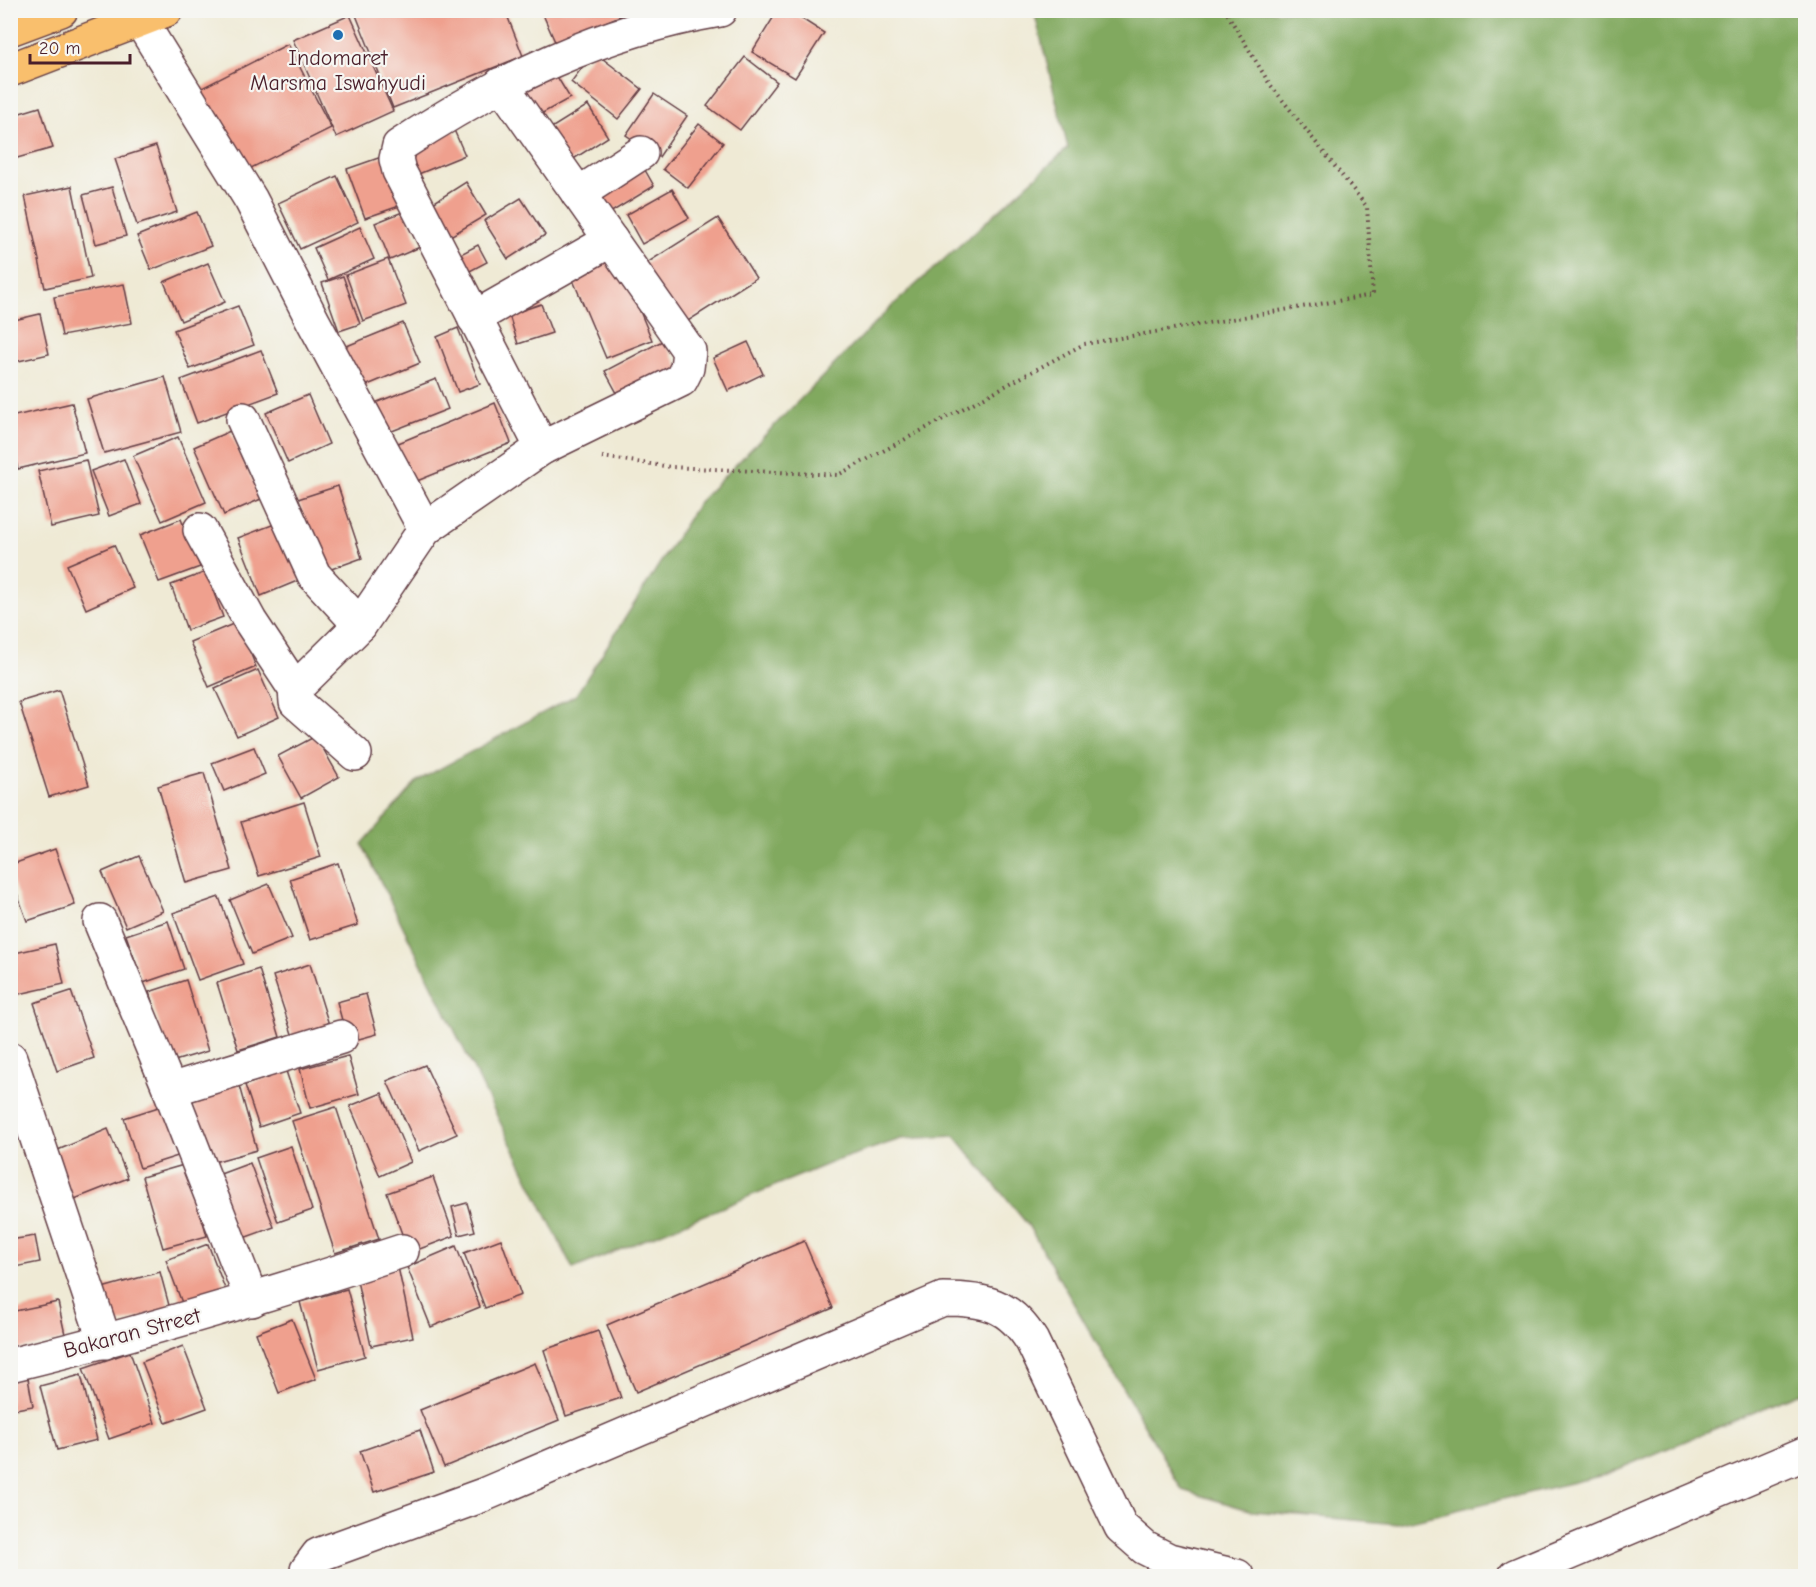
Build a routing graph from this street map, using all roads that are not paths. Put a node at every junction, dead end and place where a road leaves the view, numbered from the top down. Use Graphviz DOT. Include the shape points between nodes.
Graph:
graph roads {
  1 [pos="61,10"];
  2 [pos="720,10"];
  3 [pos="153,15"];
  4 [pos="10,29"];
  5 [pos="10,70"];
  6 [pos="501,84"];
  7 [pos="641,153"];
  8 [pos="578,194"];
  9 [pos="610,240"];
  10 [pos="474,318"];
  11 [pos="243,419"];
  12 [pos="542,448"];
  13 [pos="425,529"];
  14 [pos="200,530"];
  15 [pos="360,625"];
  16 [pos="295,689"];
  17 [pos="355,754"];
  18 [pos="100,921"];
  19 [pos="341,1037"];
  20 [pos="10,1058"];
  21 [pos="170,1090"];
  22 [pos="402,1251"];
  23 [pos="252,1300"];
  24 [pos="105,1342"];
  25 [pos="10,1365"];
  26 [pos="1806,1454"];
  27 [pos="306,1576"];
  28 [pos="1237,1576"];
  29 [pos="1515,1576"];
  1 -- 4 [label="highway"];
  2 -- 6 [label="street" via="674,18 623,34"];
  3 -- 5 [label="highway"];
  3 -- 13 [label="street"];
  6 -- 8 [label="street"];
  6 -- 10 [label="street" via="399,146 396,159"];
  7 -- 8 [label="street"];
  8 -- 9 [label="street"];
  9 -- 10 [label="street"];
  9 -- 12 [label="street" via="688,351 687,368 681,380"];
  10 -- 12 [label="street"];
  11 -- 15 [label="street" via="314,575"];
  12 -- 13 [label="street"];
  13 -- 15 [label="street"];
  14 -- 16 [label="street" via="250,621"];
  15 -- 16 [label="street"];
  16 -- 17 [label="street" via="296,702"];
  18 -- 21 [label="street"];
  19 -- 21 [label="street"];
  20 -- 24 [label="street"];
  21 -- 23 [label="street"];
  22 -- 23 [label="street, Bakaran Street"];
  23 -- 24 [label="street, Bakaran Street"];
  24 -- 25 [label="street, Bakaran Street"];
  26 -- 29 [label="street"];
  27 -- 28 [label="street" via="318,1556 483,1495 943,1299 972,1299 1019,1321 1121,1527 1145,1548 1168,1560"];
}
